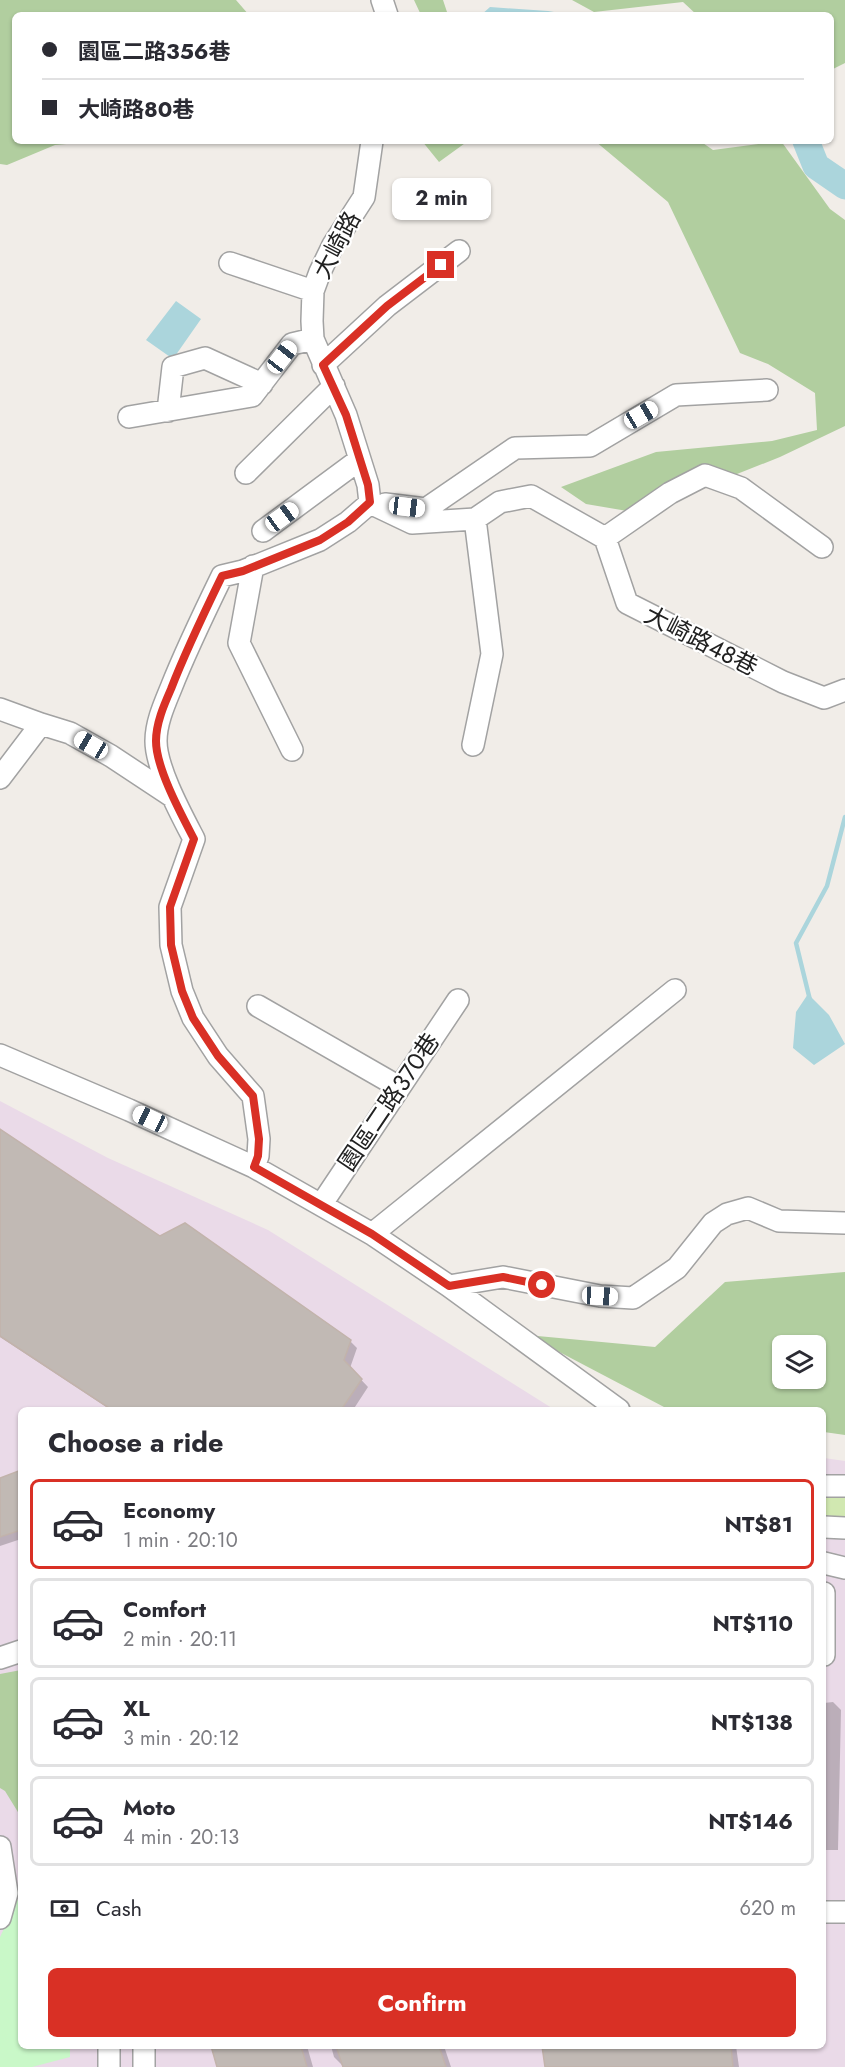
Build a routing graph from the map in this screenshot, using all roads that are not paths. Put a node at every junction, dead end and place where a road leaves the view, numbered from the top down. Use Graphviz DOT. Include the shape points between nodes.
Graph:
graph roads {
  1 [pos="372,144"];
  2 [pos="459,251"];
  3 [pos="230,263"];
  4 [pos="313,291"];
  5 [pos="313,339"];
  6 [pos="323,365"];
  7 [pos="262,384"];
  8 [pos="334,386"];
  9 [pos="767,390"];
  10 [pos="168,411"];
  11 [pos="129,417"];
  12 [pos="359,460"];
  13 [pos="246,473"];
  14 [pos="370,502"];
  15 [pos="475,519"];
  16 [pos="263,531"];
  17 [pos="605,538"];
  18 [pos="822,547"];
  19 [pos="253,566"];
  20 [pos="845,690"];
  21 [pos="0,709"];
  22 [pos="41,724"];
  23 [pos="473,745"];
  24 [pos="292,750"];
  25 [pos="0,778"];
  26 [pos="172,797"];
  27 [pos="675,990"];
  28 [pos="458,1000"];
  29 [pos="258,1006"];
  30 [pos="0,1054"];
  31 [pos="399,1087"];
  32 [pos="254,1167"];
  33 [pos="321,1205"];
  34 [pos="845,1223"];
  35 [pos="372,1234"];
  36 [pos="449,1286"];
  37 [pos="549,1358"];
  38 [pos="615,1407"];
  39 [pos="620,1407"];
  40 [pos="826,1486"];
  41 [pos="845,1486"];
  42 [pos="826,1527"];
  43 [pos="845,1528"];
  44 [pos="826,1563"];
  45 [pos="845,1568"];
  46 [pos="18,1652"];
  47 [pos="0,1658"];
  48 [pos="0,1847"];
  49 [pos="826,1912"];
  50 [pos="845,1912"];
  51 [pos="0,1918"];
  52 [pos="109,2049"];
  53 [pos="144,2049"];
  54 [pos="109,2067"];
  55 [pos="144,2067"];
  1 -- 4 [label="street, 大崎路" via="364,197 333,245"];
  2 -- 6 [label="street" via="387,306"];
  3 -- 4 [label="street"];
  4 -- 5 [label="street, 大崎路"];
  5 -- 6 [label="street, 大崎路"];
  5 -- 7 [label="street" via="292,344"];
  6 -- 8 [label="street, 大崎路"];
  7 -- 10 [label="street" via="252,396"];
  7 -- 10 [label="street" via="205,358 173,367"];
  8 -- 12 [label="street, 大崎路"];
  8 -- 13 [label="street"];
  9 -- 14 [label="street" via="676,395 590,446 515,448 426,509"];
  10 -- 11 [label="street"];
  12 -- 14 [label="street, 大崎路"];
  12 -- 16 [label="street"];
  14 -- 15 [label="street" via="412,523"];
  14 -- 19 [label="street" via="328,536"];
  15 -- 17 [label="street" via="500,502 531,496"];
  15 -- 23 [label="street" via="492,654"];
  17 -- 18 [label="street" via="670,493 705,475 741,488"];
  17 -- 20 [label="street, 大崎路48巷" via="627,603 783,682 824,698"];
  19 -- 24 [label="street" via="239,643"];
  19 -- 26 [label="street" via="222,576 159,718 156,742"];
  21 -- 22 [label="street"];
  22 -- 25 [label="street"];
  22 -- 26 [label="street" via="70,733"];
  26 -- 32 [label="street" via="194,839 170,907 171,945 193,1018 218,1056 253,1096 259,1139"];
  27 -- 35 [label="street"];
  28 -- 31 [label="street, 園區二路370巷"];
  29 -- 31 [label="street"];
  30 -- 32 [label="street"];
  31 -- 33 [label="street, 園區二路370巷"];
  32 -- 33 [label="street"];
  33 -- 35 [label="street"];
  34 -- 36 [label="street" via="779,1221 748,1208 727,1214 713,1223 676,1268 633,1298 600,1296 503,1277"];
  35 -- 36 [label="street"];
  36 -- 37 [label="street"];
  37 -- 38 [label="street"];
  37 -- 39 [label="street"];
  40 -- 41 [label="street"];
  42 -- 43 [label="street"];
  44 -- 45 [label="street"];
  46 -- 47 [label="street"];
  48 -- 51 [label="street" via="7,1893"];
  49 -- 50 [label="street"];
  52 -- 54 [label="street"];
  53 -- 55 [label="street"];
}
